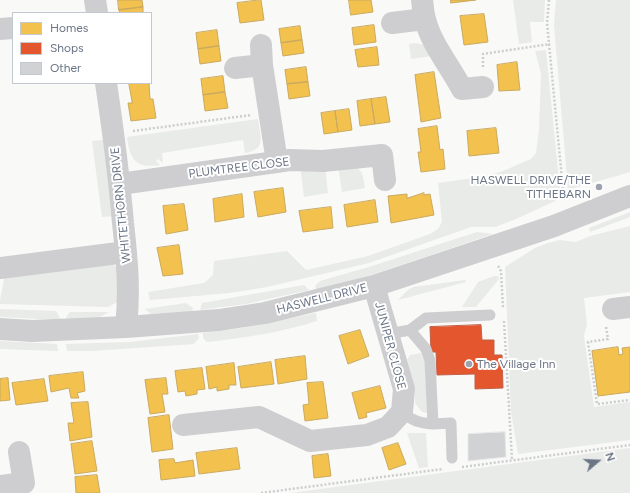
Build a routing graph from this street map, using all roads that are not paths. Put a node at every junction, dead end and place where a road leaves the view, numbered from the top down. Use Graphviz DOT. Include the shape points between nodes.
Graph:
graph roads {
  1 [pos="95,0"];
  2 [pos="423,9"];
  3 [pos="97,12"];
  4 [pos="392,23"];
  5 [pos="12,28"];
  6 [pos="0,30"];
  7 [pos="235,68"];
  8 [pos="106,84"];
  9 [pos="483,87"];
  10 [pos="277,162"];
  11 [pos="386,180"];
  12 [pos="120,184"];
  13 [pos="630,196"];
  14 [pos="126,252"];
  15 [pos="0,268"];
  16 [pos="374,286"];
  17 [pos="490,315"];
  18 [pos="126,327"];
  19 [pos="0,329"];
  20 [pos="410,330"];
  21 [pos="388,334"];
  22 [pos="402,412"];
  23 [pos="433,424"];
  24 [pos="183,425"];
  25 [pos="19,452"];
  26 [pos="452,458"];
  27 [pos="0,486"];
  1 -- 3 [label="street"];
  2 -- 4 [label="street"];
  2 -- 9 [label="street" via="431,36 462,89"];
  5 -- 6 [label="street"];
  7 -- 10 [label="street" via="261,55"];
  8 -- 12 [label="street, WHITETHORN DRIVE"];
  10 -- 11 [label="street, PLUMTREE CLOSE" via="323,161 382,155"];
  10 -- 12 [label="street, PLUMTREE CLOSE"];
  12 -- 14 [label="street, WHITETHORN DRIVE"];
  13 -- 16 [label="street, HASWELL DRIVE" via="554,226"];
  14 -- 15 [label="street"];
  14 -- 18 [label="street, WHITETHORN DRIVE" via="129,299"];
  16 -- 18 [label="street, HASWELL DRIVE" via="265,313 218,320"];
  16 -- 21 [label="street, JUNIPER CLOSE"];
  17 -- 20 [label="lane" via="426,318"];
  18 -- 19 [label="street, HASWELL DRIVE" via="32,331"];
  20 -- 21 [label="lane"];
  20 -- 23 [label="lane" via="426,349 430,361"];
  21 -- 22 [label="street, JUNIPER CLOSE" via="404,389"];
  22 -- 23 [label="lane" via="417,422"];
  22 -- 24 [label="street" via="388,427 367,435 310,441 259,417"];
  23 -- 26 [label="lane" via="451,422"];
  25 -- 27 [label="street" via="24,483"];
}
